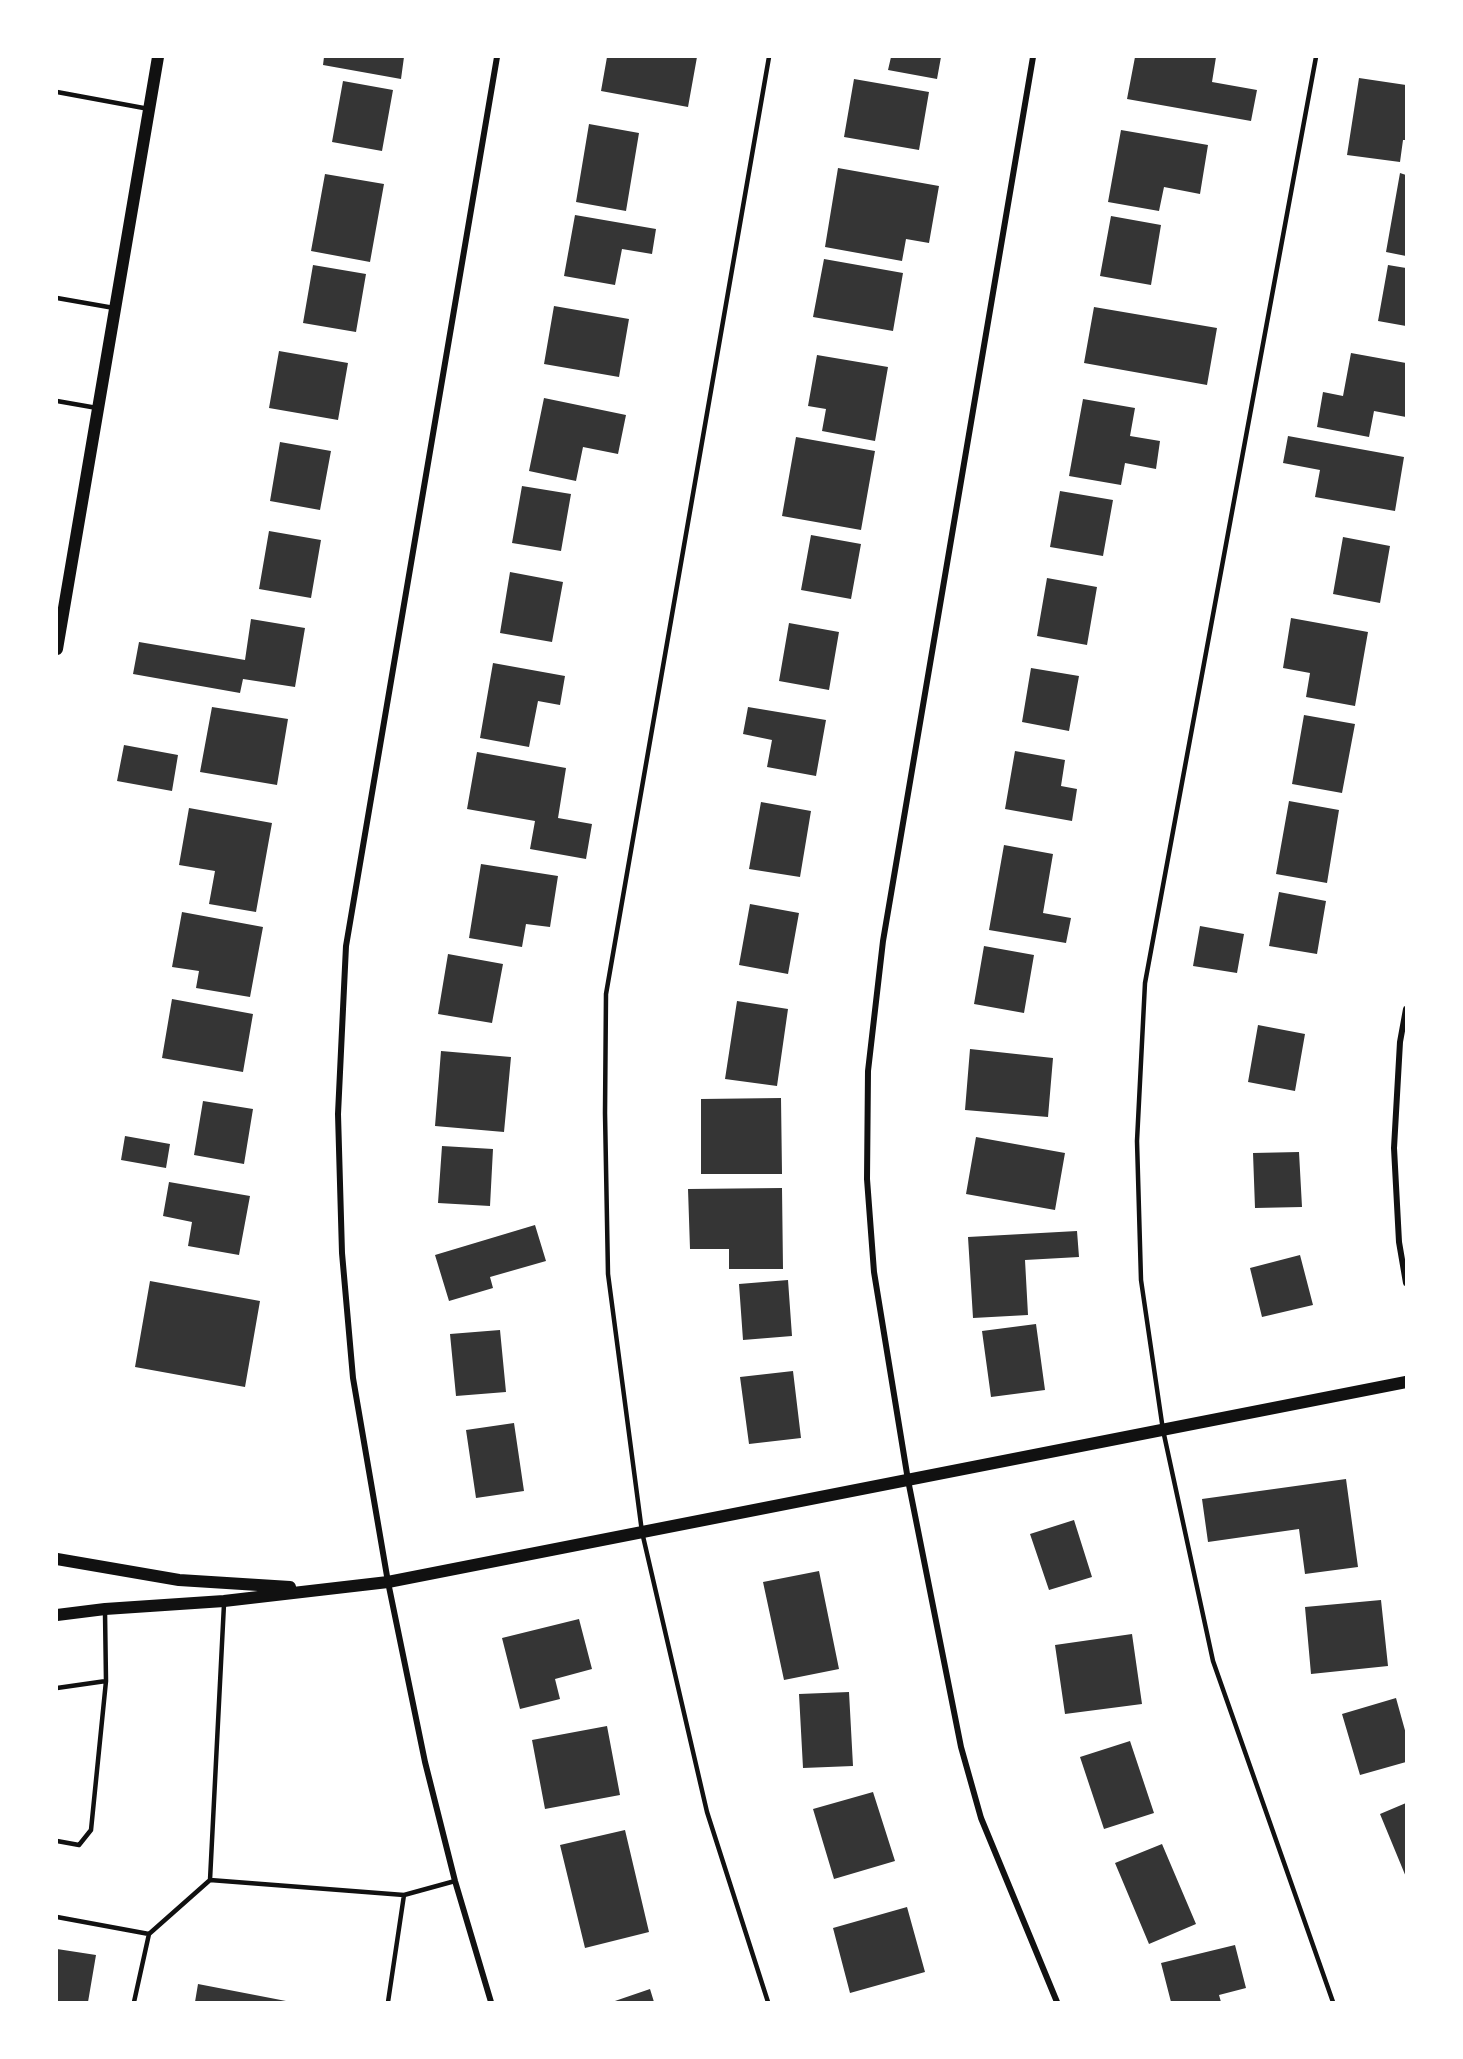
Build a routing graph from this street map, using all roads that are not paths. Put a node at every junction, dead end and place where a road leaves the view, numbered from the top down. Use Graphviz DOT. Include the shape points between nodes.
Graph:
graph roads {
  1 [pos="158,57"];
  2 [pos="497,57"];
  3 [pos="769,57"];
  4 [pos="1034,57"];
  5 [pos="1316,57"];
  6 [pos="57,92"];
  7 [pos="149,109"];
  8 [pos="57,298"];
  9 [pos="114,308"];
  10 [pos="57,401"];
  11 [pos="97,408"];
  12 [pos="57,649"];
  13 [pos="1406,1008"];
  14 [pos="1406,1283"];
  15 [pos="1406,1382"];
  16 [pos="1163,1430"];
  17 [pos="908,1480"];
  18 [pos="642,1532"];
  19 [pos="57,1559"];
  20 [pos="388,1582"];
  21 [pos="336,1588"];
  22 [pos="224,1601"];
  23 [pos="105,1609"];
  24 [pos="57,1615"];
  25 [pos="106,1681"];
  26 [pos="57,1688"];
  27 [pos="57,1841"];
  28 [pos="210,1880"];
  29 [pos="455,1881"];
  30 [pos="404,1895"];
  31 [pos="57,1917"];
  32 [pos="149,1934"];
  33 [pos="388,2001"];
  34 [pos="134,2002"];
  35 [pos="491,2002"];
  36 [pos="768,2002"];
  37 [pos="1057,2002"];
  38 [pos="1333,2002"];
  1 -- 7 [label="main road"];
  2 -- 20 [label="street" via="346,946 338,1114 342,1253 353,1378"];
  3 -- 18 [label="lane" via="606,994 608,1274"];
  4 -- 17 [label="street" via="882,941 868,1071 867,1179 874,1272"];
  5 -- 16 [label="lane" via="1145,982 1137,1141 1141,1280"];
  6 -- 7 [label="lane"];
  7 -- 9 [label="main road"];
  8 -- 9 [label="lane"];
  9 -- 11 [label="main road"];
  10 -- 11 [label="lane"];
  11 -- 12 [label="main road"];
  13 -- 14 [label="street" via="1400,1042 1394,1148 1399,1242"];
  15 -- 16 [label="main road"];
  16 -- 17 [label="main road"];
  16 -- 38 [label="lane" via="1213,1661"];
  17 -- 18 [label="main road"];
  17 -- 37 [label="street" via="964,1757 981,1818"];
  18 -- 20 [label="main road"];
  18 -- 36 [label="lane" via="707,1812"];
  19 -- 21 [label="main road" via="179,1580 237,1586"];
  20 -- 21 [label="main road"];
  20 -- 29 [label="street" via="425,1762"];
  21 -- 22 [label="main road"];
  22 -- 23 [label="main road"];
  22 -- 28 [label="lane"];
  23 -- 24 [label="main road"];
  23 -- 25 [label="lane"];
  25 -- 26 [label="lane"];
  25 -- 27 [label="lane" via="91,1830 79,1845"];
  28 -- 30 [label="lane"];
  28 -- 32 [label="lane"];
  29 -- 30 [label="lane"];
  29 -- 35 [label="street"];
  30 -- 33 [label="lane"];
  31 -- 32 [label="lane"];
  32 -- 34 [label="lane"];
}
